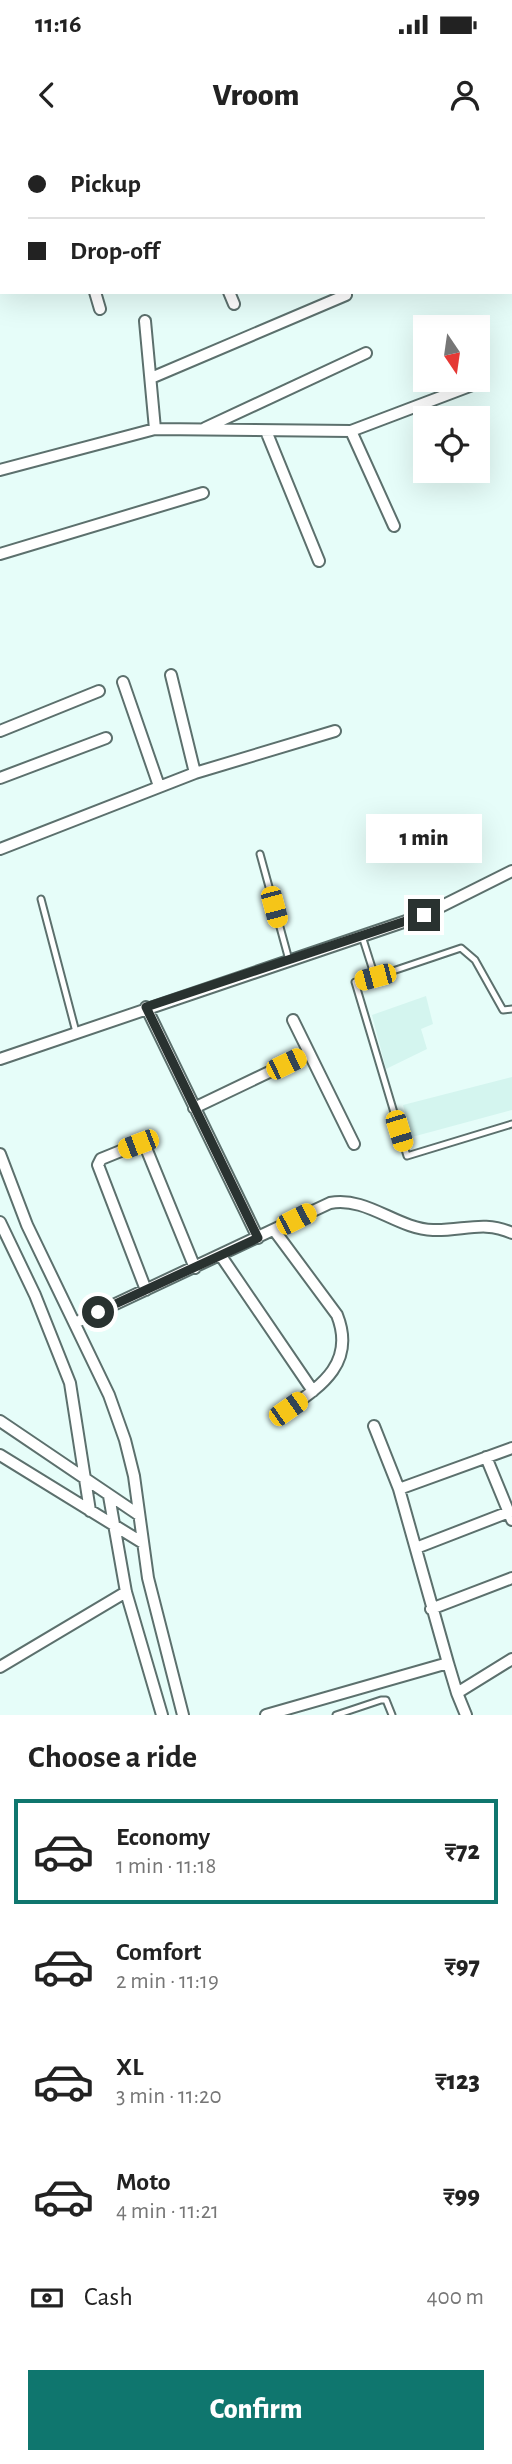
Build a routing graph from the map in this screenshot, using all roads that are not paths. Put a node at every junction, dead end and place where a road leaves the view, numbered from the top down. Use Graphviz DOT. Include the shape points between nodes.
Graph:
graph roads {
  1 [pos="96,294"];
  2 [pos="230,294"];
  3 [pos="346,295"];
  4 [pos="234,304"];
  5 [pos="100,309"];
  6 [pos="145,321"];
  7 [pos="366,353"];
  8 [pos="151,378"];
  9 [pos="455,392"];
  10 [pos="425,404"];
  11 [pos="155,429"];
  12 [pos="203,430"];
  13 [pos="266,431"];
  14 [pos="351,431"];
  15 [pos="0,470"];
  16 [pos="203,493"];
  17 [pos="394,526"];
  18 [pos="0,554"];
  19 [pos="319,561"];
  20 [pos="171,675"];
  21 [pos="123,682"];
  22 [pos="99,691"];
  23 [pos="0,731"];
  24 [pos="335,731"];
  25 [pos="106,738"];
  26 [pos="195,773"];
  27 [pos="0,778"];
  28 [pos="159,786"];
  29 [pos="0,849"];
  30 [pos="260,854"];
  31 [pos="512,871"];
  32 [pos="41,899"];
  33 [pos="362,936"];
  34 [pos="289,960"];
  35 [pos="375,977"];
  36 [pos="146,1007"];
  37 [pos="512,1009"];
  38 [pos="293,1020"];
  39 [pos="76,1032"];
  40 [pos="309,1053"];
  41 [pos="0,1059"];
  42 [pos="194,1108"];
  43 [pos="512,1124"];
  44 [pos="354,1144"];
  45 [pos="0,1154"];
  46 [pos="0,1222"];
  47 [pos="274,1230"];
  48 [pos="512,1233"];
  49 [pos="258,1238"];
  50 [pos="221,1256"];
  51 [pos="195,1268"];
  52 [pos="146,1290"];
  53 [pos="75,1323"];
  54 [pos="313,1391"];
  55 [pos="288,1409"];
  56 [pos="0,1421"];
  57 [pos="374,1426"];
  58 [pos="512,1448"];
  59 [pos="0,1455"];
  60 [pos="486,1457"];
  61 [pos="85,1479"];
  62 [pos="399,1489"];
  63 [pos="109,1496"];
  64 [pos="90,1511"];
  65 [pos="137,1514"];
  66 [pos="510,1516"];
  67 [pos="120,1529"];
  68 [pos="140,1541"];
  69 [pos="416,1548"];
  70 [pos="512,1578"];
  71 [pos="126,1592"];
  72 [pos="431,1609"];
  73 [pos="512,1659"];
  74 [pos="448,1662"];
  75 [pos="0,1667"];
  76 [pos="457,1693"];
  77 [pos="162,1715"];
  78 [pos="183,1715"];
  79 [pos="266,1715"];
  80 [pos="336,1715"];
  81 [pos="392,1715"];
  82 [pos="466,1715"];
  1 -- 5 [label="street"];
  2 -- 4 [label="street"];
  3 -- 8 [label="street"];
  6 -- 8 [label="street"];
  7 -- 12 [label="street"];
  8 -- 11 [label="street"];
  9 -- 10 [label="street"];
  10 -- 14 [label="street"];
  11 -- 12 [label="street"];
  11 -- 15 [label="street"];
  12 -- 13 [label="street"];
  13 -- 14 [label="street"];
  13 -- 19 [label="street"];
  14 -- 17 [label="street"];
  16 -- 18 [label="street"];
  20 -- 26 [label="street"];
  21 -- 28 [label="street"];
  22 -- 23 [label="street"];
  24 -- 26 [label="street"];
  25 -- 27 [label="street"];
  26 -- 28 [label="street"];
  28 -- 29 [label="street"];
  30 -- 34 [label="lane"];
  31 -- 33 [label="street" via="424,915"];
  32 -- 39 [label="lane"];
  33 -- 34 [label="street"];
  33 -- 35 [label="lane"];
  34 -- 36 [label="street"];
  35 -- 37 [label="lane" via="461,948 475,960 503,1010"];
  35 -- 43 [label="lane" via="355,982 407,1156"];
  36 -- 39 [label="street"];
  36 -- 42 [label="street"];
  38 -- 40 [label="street"];
  39 -- 41 [label="street"];
  40 -- 42 [label="street"];
  40 -- 44 [label="street"];
  42 -- 49 [label="street"];
  45 -- 53 [label="street" via="27,1225"];
  46 -- 61 [label="street" via="69,1383"];
  47 -- 48 [label="street" via="341,1201 430,1230 495,1225"];
  47 -- 49 [label="street"];
  47 -- 54 [label="street" via="341,1326 333,1372"];
  49 -- 50 [label="street"];
  50 -- 51 [label="street"];
  50 -- 54 [label="street"];
  51 -- 52 [label="street"];
  51 -- 52 [label="street" via="146,1148 138,1144 101,1159 98,1165"];
  52 -- 53 [label="street"];
  53 -- 65 [label="street" via="125,1440"];
  54 -- 55 [label="street"];
  56 -- 61 [label="street"];
  57 -- 62 [label="street"];
  58 -- 60 [label="street"];
  59 -- 64 [label="street"];
  60 -- 62 [label="street"];
  60 -- 66 [label="street"];
  61 -- 63 [label="street"];
  61 -- 64 [label="street"];
  62 -- 69 [label="street"];
  63 -- 65 [label="street"];
  63 -- 67 [label="street"];
  64 -- 67 [label="street"];
  65 -- 68 [label="street"];
  66 -- 69 [label="street"];
  67 -- 68 [label="street"];
  67 -- 71 [label="street"];
  68 -- 78 [label="street"];
  69 -- 72 [label="street"];
  70 -- 72 [label="street"];
  71 -- 75 [label="street"];
  71 -- 77 [label="street"];
  72 -- 74 [label="street"];
  73 -- 76 [label="street"];
  74 -- 76 [label="street"];
  74 -- 79 [label="street"];
  76 -- 82 [label="street"];
  80 -- 81 [label="lane" via="381,1700 386,1700"];
}
